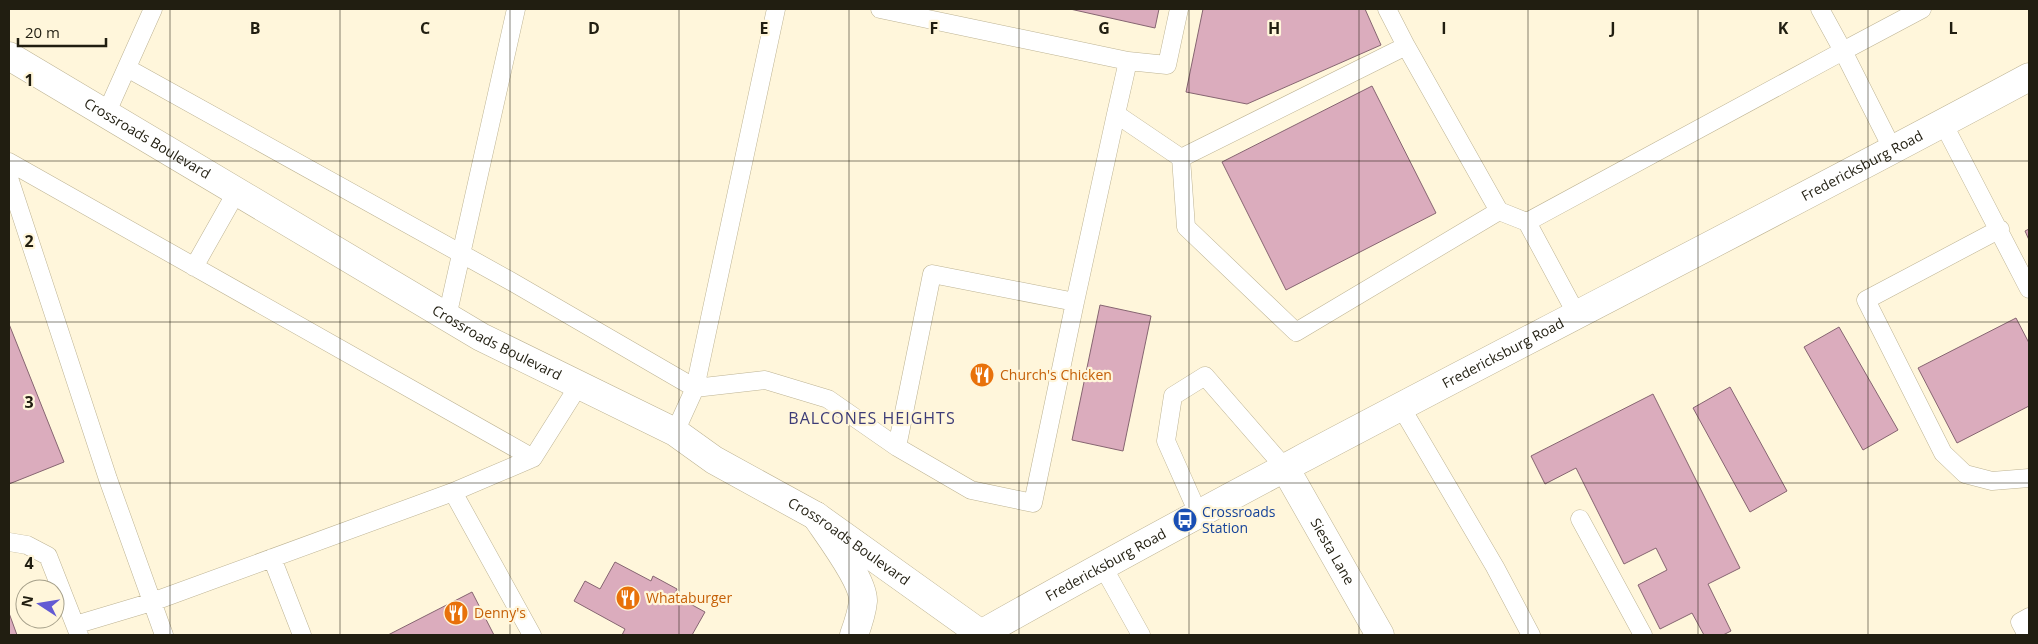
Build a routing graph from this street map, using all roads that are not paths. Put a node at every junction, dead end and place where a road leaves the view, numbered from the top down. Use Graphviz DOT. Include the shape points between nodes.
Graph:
graph roads {
  1 [pos="153,9"];
  2 [pos="516,9"];
  3 [pos="776,9"];
  4 [pos="880,9"];
  5 [pos="1179,9"];
  6 [pos="1387,9"];
  7 [pos="1820,9"];
  8 [pos="1922,9"];
  9 [pos="1406,46"];
  10 [pos="1843,51"];
  11 [pos="9,56"];
  12 [pos="1128,61"];
  13 [pos="127,68"];
  14 [pos="2029,77"];
  15 [pos="106,114"];
  16 [pos="1116,114"];
  17 [pos="1943,123"];
  18 [pos="1893,150"];
  19 [pos="1181,158"];
  20 [pos="9,162"];
  21 [pos="9,178"];
  22 [pos="237,192"];
  23 [pos="1499,211"];
  24 [pos="1527,222"];
  25 [pos="2000,229"];
  26 [pos="463,254"];
  27 [pos="194,267"];
  28 [pos="2029,289"];
  29 [pos="1075,302"];
  30 [pos="1577,315"];
  31 [pos="447,317"];
  32 [pos="579,385"];
  33 [pos="695,388"];
  34 [pos="1402,407"];
  35 [pos="676,432"];
  36 [pos="897,447"];
  37 [pos="533,458"];
  38 [pos="1286,468"];
  39 [pos="2029,478"];
  40 [pos="453,492"];
  41 [pos="1198,513"];
  42 [pos="816,516"];
  43 [pos="1580,519"];
  44 [pos="9,542"];
  45 [pos="272,558"];
  46 [pos="1102,566"];
  47 [pos="152,602"];
  48 [pos="2029,617"];
  49 [pos="77,630"];
  50 [pos="164,635"];
  51 [pos="302,635"];
  52 [pos="532,635"];
  53 [pos="854,635"];
  54 [pos="981,635"];
  55 [pos="1141,635"];
  56 [pos="1380,635"];
  57 [pos="1531,635"];
  58 [pos="1643,635"];
  59 [pos="2027,635"];
  1 -- 13 [label="lane"];
  2 -- 26 [label="lane"];
  3 -- 33 [label="lane"];
  4 -- 12 [label="lane"];
  5 -- 12 [label="lane" via="1167,65"];
  6 -- 9 [label="lane"];
  7 -- 10 [label="lane"];
  8 -- 10 [label="lane"];
  9 -- 19 [label="lane"];
  9 -- 23 [label="lane"];
  10 -- 18 [label="lane"];
  10 -- 24 [label="lane"];
  11 -- 15 [label="street, Crossroads Boulevard"];
  12 -- 16 [label="lane"];
  13 -- 15 [label="lane"];
  13 -- 26 [label="lane"];
  14 -- 17 [label="street, Fredericksburg Road"];
  15 -- 22 [label="street, Crossroads Boulevard"];
  16 -- 19 [label="lane"];
  16 -- 29 [label="lane"];
  17 -- 18 [label="street, Fredericksburg Road"];
  17 -- 25 [label="lane"];
  18 -- 30 [label="street, Fredericksburg Road"];
  19 -- 23 [label="lane" via="1186,226 1296,332"];
  20 -- 27 [label="lane"];
  21 -- 47 [label="lane"];
  22 -- 27 [label="lane"];
  22 -- 31 [label="street, Crossroads Boulevard"];
  23 -- 24 [label="lane"];
  24 -- 30 [label="lane"];
  25 -- 28 [label="lane"];
  25 -- 39 [label="lane" via="1866,300 1943,453 1964,474 1992,481"];
  26 -- 31 [label="lane"];
  26 -- 33 [label="lane"];
  27 -- 37 [label="lane"];
  29 -- 36 [label="lane" via="932,274"];
  29 -- 36 [label="lane" via="1033,503 971,490"];
  30 -- 34 [label="street, Fredericksburg Road"];
  31 -- 32 [label="street, Crossroads Boulevard"];
  32 -- 35 [label="street, Crossroads Boulevard"];
  32 -- 37 [label="lane"];
  33 -- 35 [label="lane"];
  33 -- 36 [label="lane" via="765,380 828,399"];
  34 -- 38 [label="street, Fredericksburg Road"];
  34 -- 57 [label="lane" via="1492,560"];
  35 -- 42 [label="street, Crossroads Boulevard" via="714,460"];
  37 -- 40 [label="lane"];
  38 -- 41 [label="street, Fredericksburg Road"];
  38 -- 41 [label="lane" via="1205,376 1173,396 1166,441"];
  38 -- 56 [label="street, Siesta Lane"];
  40 -- 45 [label="lane"];
  40 -- 52 [label="lane"];
  41 -- 46 [label="street, Fredericksburg Road"];
  42 -- 53 [label="street" via="861,586 862,612"];
  42 -- 54 [label="street, Crossroads Boulevard"];
  43 -- 58 [label="lane"];
  44 -- 49 [label="lane" via="27,544 48,556"];
  45 -- 47 [label="lane"];
  45 -- 51 [label="lane"];
  46 -- 54 [label="street, Fredericksburg Road"];
  46 -- 55 [label="lane"];
  47 -- 49 [label="lane"];
  47 -- 50 [label="lane"];
  48 -- 59 [label="lane" via="2020,622"];
}
